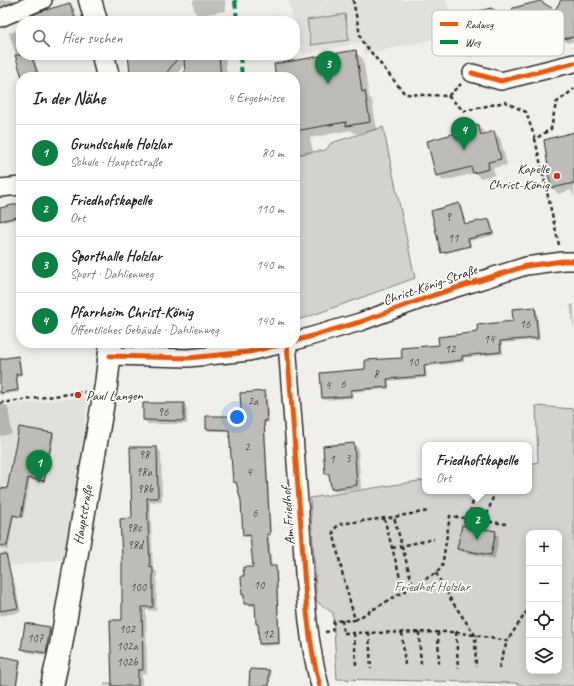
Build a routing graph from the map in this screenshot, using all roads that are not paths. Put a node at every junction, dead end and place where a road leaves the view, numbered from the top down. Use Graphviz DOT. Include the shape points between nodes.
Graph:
graph roads {
  1 [pos="43,0"];
  2 [pos="90,0"];
  3 [pos="95,16"];
  4 [pos="0,18"];
  5 [pos="105,60"];
  6 [pos="574,63"];
  7 [pos="107,72"];
  8 [pos="472,73"];
  9 [pos="16,186"];
  10 [pos="0,188"];
  11 [pos="568,261"];
  12 [pos="300,340"];
  13 [pos="266,348"];
  14 [pos="287,348"];
  15 [pos="110,350"];
  16 [pos="52,686"];
  17 [pos="320,686"];
  1 -- 4 [label="street"];
  2 -- 3 [label="main road"];
  5 -- 7 [label="main road"];
  6 -- 8 [label="street" via="501,81"];
  9 -- 10 [label="street"];
  11 -- 12 [label="street, Christ-König-Straße" via="526,266"];
  13 -- 15 [label="street" via="188,358"];
  14 -- 17 [label="street, Am Friedhof" via="306,595 314,662"];
  15 -- 16 [label="main road, Hauptstraße"];
}
